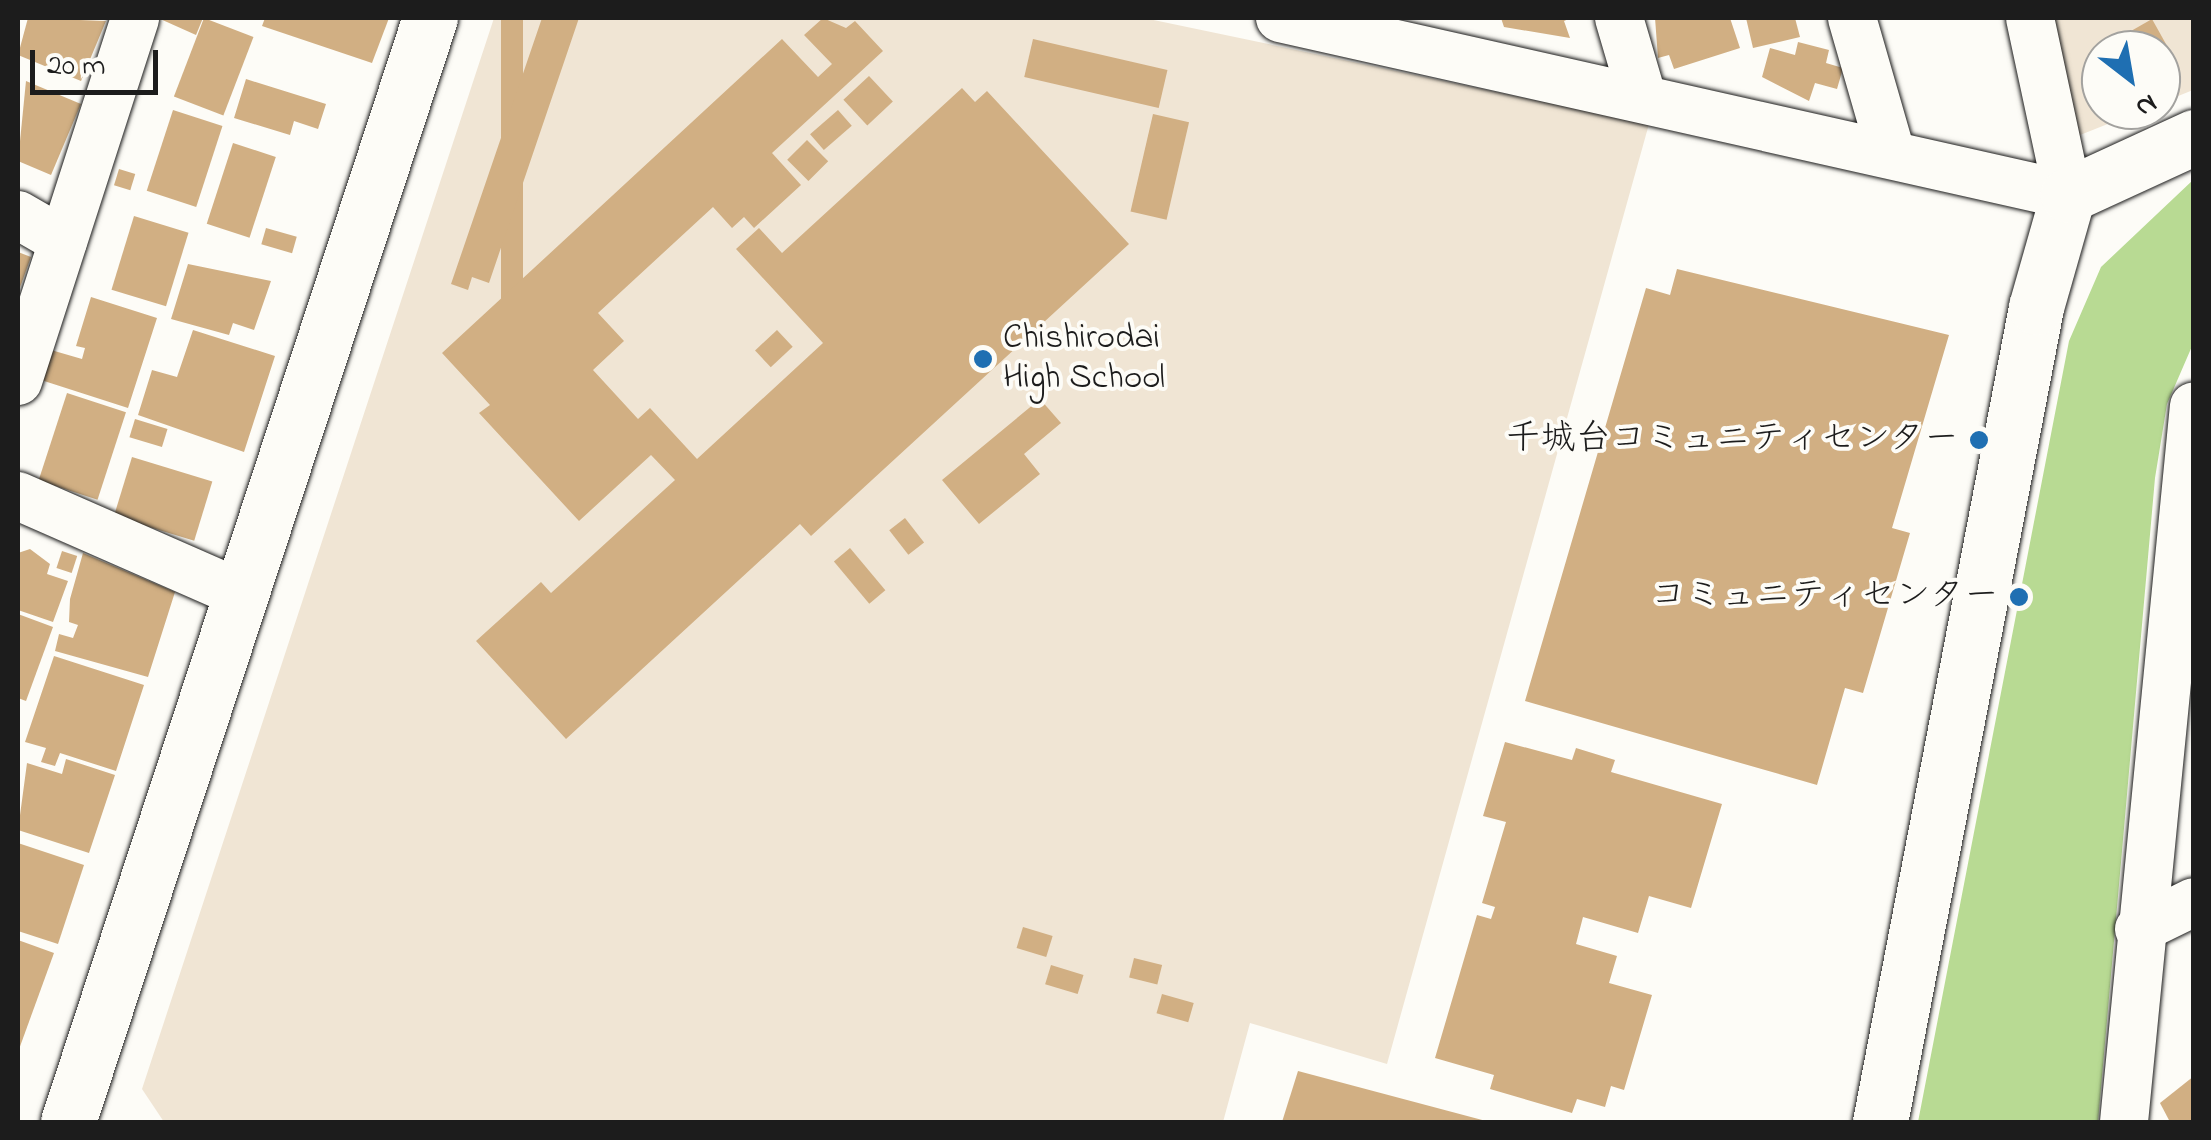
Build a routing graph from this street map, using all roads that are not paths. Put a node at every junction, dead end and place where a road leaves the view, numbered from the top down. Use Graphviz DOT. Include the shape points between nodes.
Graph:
graph roads {
  1 [pos="135,18"];
  2 [pos="430,18"];
  3 [pos="1280,18"];
  4 [pos="1619,18"];
  5 [pos="1852,18"];
  6 [pos="2030,18"];
  7 [pos="1642,96"];
  8 [pos="2194,137"];
  9 [pos="1890,150"];
  10 [pos="2068,194"];
  11 [pos="18,215"];
  12 [pos="63,241"];
  13 [pos="18,381"];
  14 [pos="2194,406"];
  15 [pos="18,496"];
  16 [pos="239,593"];
  17 [pos="2179,640"];
  18 [pos="2194,902"];
  19 [pos="2139,930"];
  20 [pos="68,1122"];
  21 [pos="1880,1122"];
  22 [pos="2124,1122"];
  1 -- 12 [label="street"];
  2 -- 16 [label="street"];
  3 -- 7 [label="street"];
  4 -- 7 [label="street"];
  5 -- 9 [label="street"];
  6 -- 10 [label="street"];
  7 -- 9 [label="street"];
  8 -- 10 [label="street"];
  9 -- 10 [label="street"];
  10 -- 21 [label="street" via="2036,306"];
  11 -- 12 [label="street"];
  12 -- 13 [label="street"];
  14 -- 17 [label="street"];
  15 -- 16 [label="street"];
  16 -- 20 [label="street"];
  17 -- 19 [label="street"];
  18 -- 19 [label="street"];
  19 -- 22 [label="street"];
}
